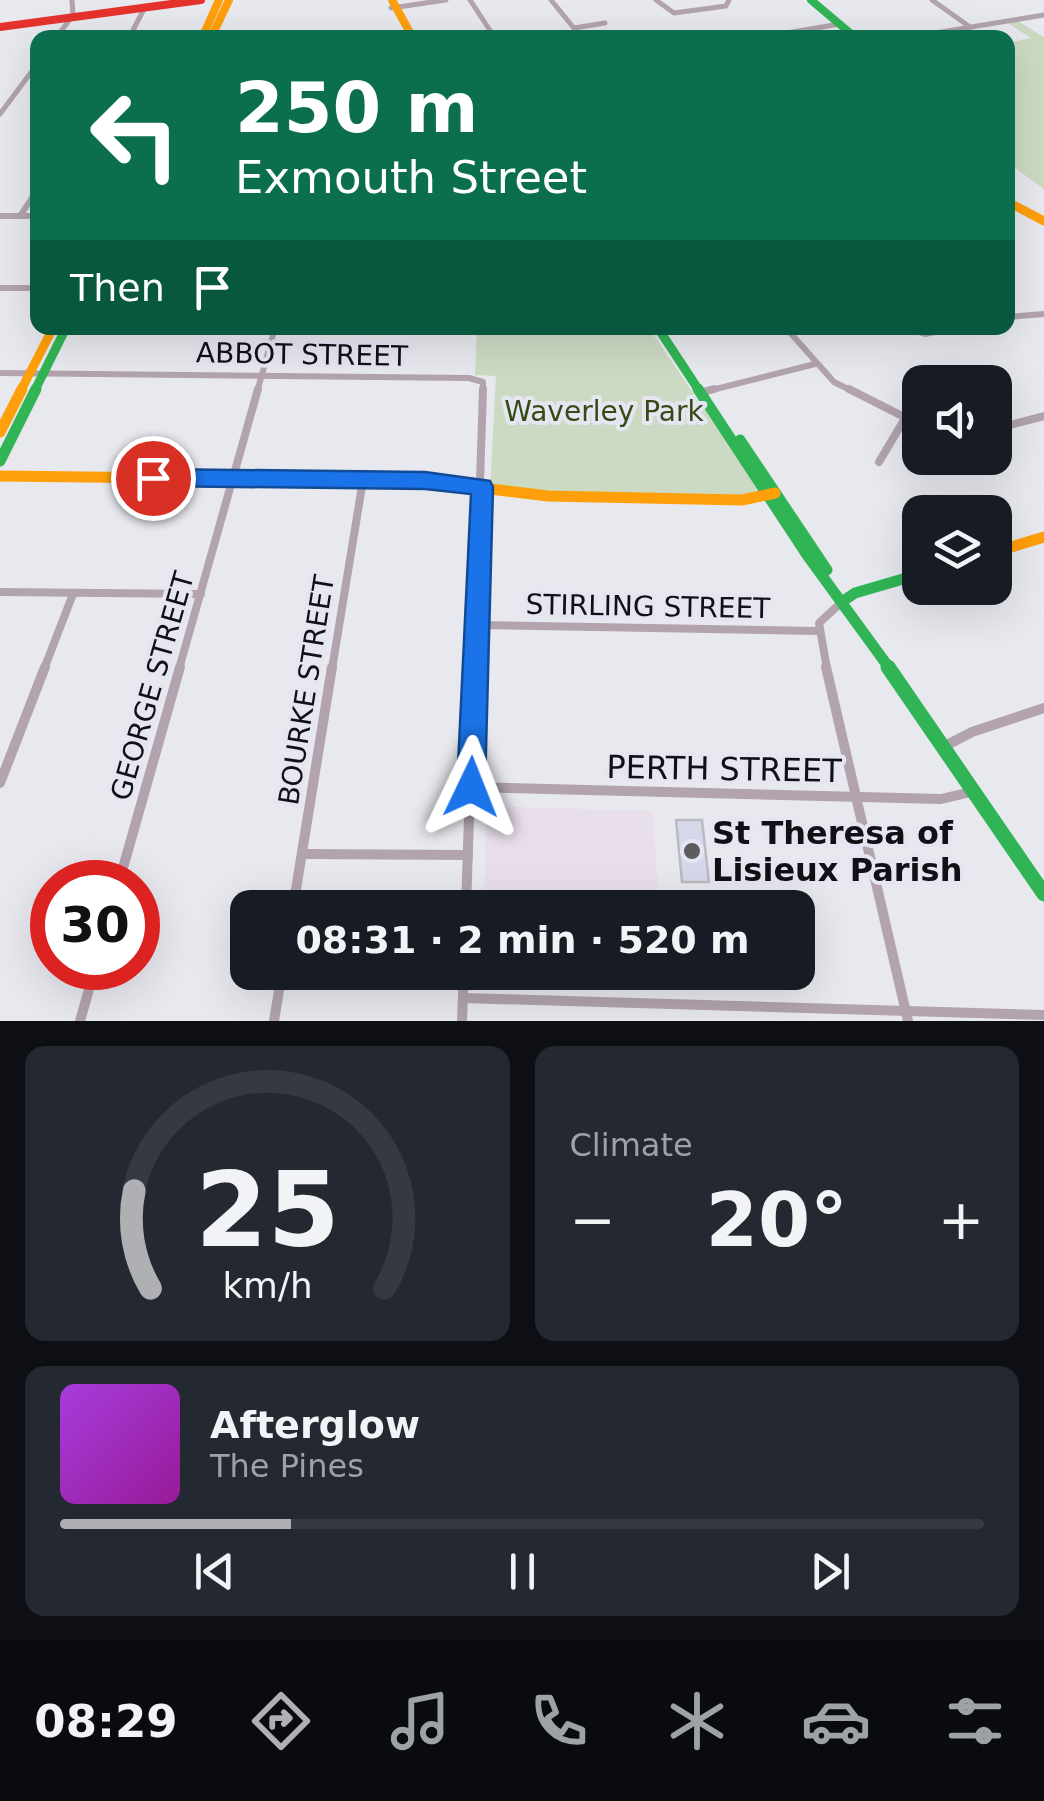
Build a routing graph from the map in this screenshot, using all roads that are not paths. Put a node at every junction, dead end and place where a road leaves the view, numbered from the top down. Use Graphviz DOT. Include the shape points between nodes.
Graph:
graph roads {
  1 [pos="72,0"];
  2 [pos="201,0"];
  3 [pos="220,0"];
  4 [pos="230,0"];
  5 [pos="446,0"];
  6 [pos="470,0"];
  7 [pos="552,0"];
  8 [pos="656,0"];
  9 [pos="729,0"];
  10 [pos="808,0"];
  11 [pos="932,0"];
  12 [pos="391,4"];
  13 [pos="145,8"];
  14 [pos="1044,15"];
  15 [pos="71,17"];
  16 [pos="605,23"];
  17 [pos="838,24"];
  18 [pos="0,27"];
  19 [pos="970,27"];
  20 [pos="574,28"];
  21 [pos="62,30"];
  22 [pos="133,30"];
  23 [pos="206,30"];
  24 [pos="215,30"];
  25 [pos="406,30"];
  26 [pos="490,30"];
  27 [pos="803,30"];
  28 [pos="844,30"];
  29 [pos="952,30"];
  30 [pos="30,74"];
  31 [pos="0,114"];
  32 [pos="30,201"];
  33 [pos="1015,209"];
  34 [pos="0,216"];
  35 [pos="20,216"];
  36 [pos="30,216"];
  37 [pos="1044,224"];
  38 [pos="0,288"];
  39 [pos="30,288"];
  40 [pos="1044,314"];
  41 [pos="1015,317"];
  42 [pos="51,335"];
  43 [pos="61,335"];
  44 [pos="273,335"];
  45 [pos="665,335"];
  46 [pos="792,335"];
  47 [pos="815,364"];
  48 [pos="0,373"];
  49 [pos="37,373"];
  50 [pos="262,376"];
  51 [pos="707,396"];
  52 [pos="1044,416"];
  53 [pos="902,419"];
  54 [pos="902,423"];
  55 [pos="1012,425"];
  56 [pos="0,432"];
  57 [pos="0,460"];
  58 [pos="879,462"];
  59 [pos="0,476"];
  60 [pos="233,478"];
  61 [pos="363,480"];
  62 [pos="482,487"];
  63 [pos="771,494"];
  64 [pos="1044,537"];
  65 [pos="1012,547"];
  66 [pos="902,579"];
  67 [pos="0,592"];
  68 [pos="73,594"];
  69 [pos="201,594"];
  70 [pos="843,601"];
  71 [pos="477,625"];
  72 [pos="818,632"];
  73 [pos="1044,708"];
  74 [pos="942,747"];
  75 [pos="0,783"];
  76 [pos="471,787"];
  77 [pos="975,791"];
  78 [pos="857,798"];
  79 [pos="302,854"];
  80 [pos="468,855"];
  81 [pos="125,860"];
  82 [pos="296,890"];
  83 [pos="467,890"];
  84 [pos="1044,894"];
  85 [pos="89,990"];
  86 [pos="279,990"];
  87 [pos="463,990"];
  88 [pos="463,998"];
  89 [pos="1044,1014"];
  90 [pos="907,1016"];
  91 [pos="80,1021"];
  92 [pos="274,1021"];
  93 [pos="462,1021"];
  1 -- 15 [label="street"];
  2 -- 13 [label="street"];
  3 -- 23 [label="street"];
  4 -- 24 [label="street"];
  5 -- 12 [label="street"];
  6 -- 26 [label="street"];
  7 -- 20 [label="street"];
  8 -- 9 [label="street" via="674,13"];
  10 -- 17 [label="street"];
  11 -- 19 [label="street"];
  12 -- 25 [label="street"];
  13 -- 15 [label="street"];
  13 -- 22 [label="street"];
  14 -- 19 [label="street"];
  15 -- 18 [label="street"];
  15 -- 21 [label="street"];
  16 -- 20 [label="street"];
  17 -- 27 [label="street"];
  17 -- 28 [label="street"];
  19 -- 29 [label="street"];
  30 -- 31 [label="street"];
  32 -- 35 [label="street"];
  33 -- 37 [label="street"];
  34 -- 35 [label="street"];
  35 -- 36 [label="street"];
  38 -- 39 [label="street"];
  40 -- 41 [label="street"];
  42 -- 49 [label="street"];
  43 -- 49 [label="street"];
  44 -- 50 [label="street, GEORGE STREET"];
  45 -- 51 [label="street"];
  46 -- 47 [label="street"];
  47 -- 51 [label="street"];
  47 -- 53 [label="street" via="842,388"];
  48 -- 49 [label="street, ABBOT STREET"];
  49 -- 50 [label="street, ABBOT STREET"];
  49 -- 56 [label="street"];
  49 -- 57 [label="street"];
  50 -- 60 [label="street, GEORGE STREET"];
  50 -- 62 [label="street, ABBOT STREET" via="483,382"];
  51 -- 63 [label="street"];
  52 -- 55 [label="street"];
  54 -- 58 [label="street"];
  59 -- 60 [label="street"];
  60 -- 61 [label="street"];
  60 -- 69 [label="street, GEORGE STREET"];
  61 -- 62 [label="street"];
  61 -- 79 [label="street, BOURKE STREET"];
  62 -- 63 [label="street" via="548,496 742,500"];
  62 -- 71 [label="street"];
  63 -- 70 [label="street"];
  64 -- 65 [label="street"];
  66 -- 70 [label="street"];
  67 -- 68 [label="street"];
  68 -- 69 [label="street"];
  68 -- 75 [label="street"];
  69 -- 81 [label="street, GEORGE STREET"];
  70 -- 72 [label="street"];
  70 -- 74 [label="street"];
  71 -- 72 [label="street, STIRLING STREET"];
  71 -- 76 [label="street"];
  72 -- 78 [label="street"];
  73 -- 74 [label="street"];
  74 -- 77 [label="street"];
  76 -- 78 [label="street, PERTH STREET"];
  76 -- 80 [label="street"];
  77 -- 78 [label="street, PERTH STREET" via="948,798"];
  77 -- 84 [label="street"];
  78 -- 90 [label="street"];
  79 -- 80 [label="street"];
  79 -- 82 [label="street, BOURKE STREET"];
  80 -- 83 [label="street"];
  85 -- 91 [label="street"];
  86 -- 92 [label="street"];
  87 -- 88 [label="street"];
  88 -- 90 [label="street"];
  88 -- 93 [label="street"];
  89 -- 90 [label="street"];
}
